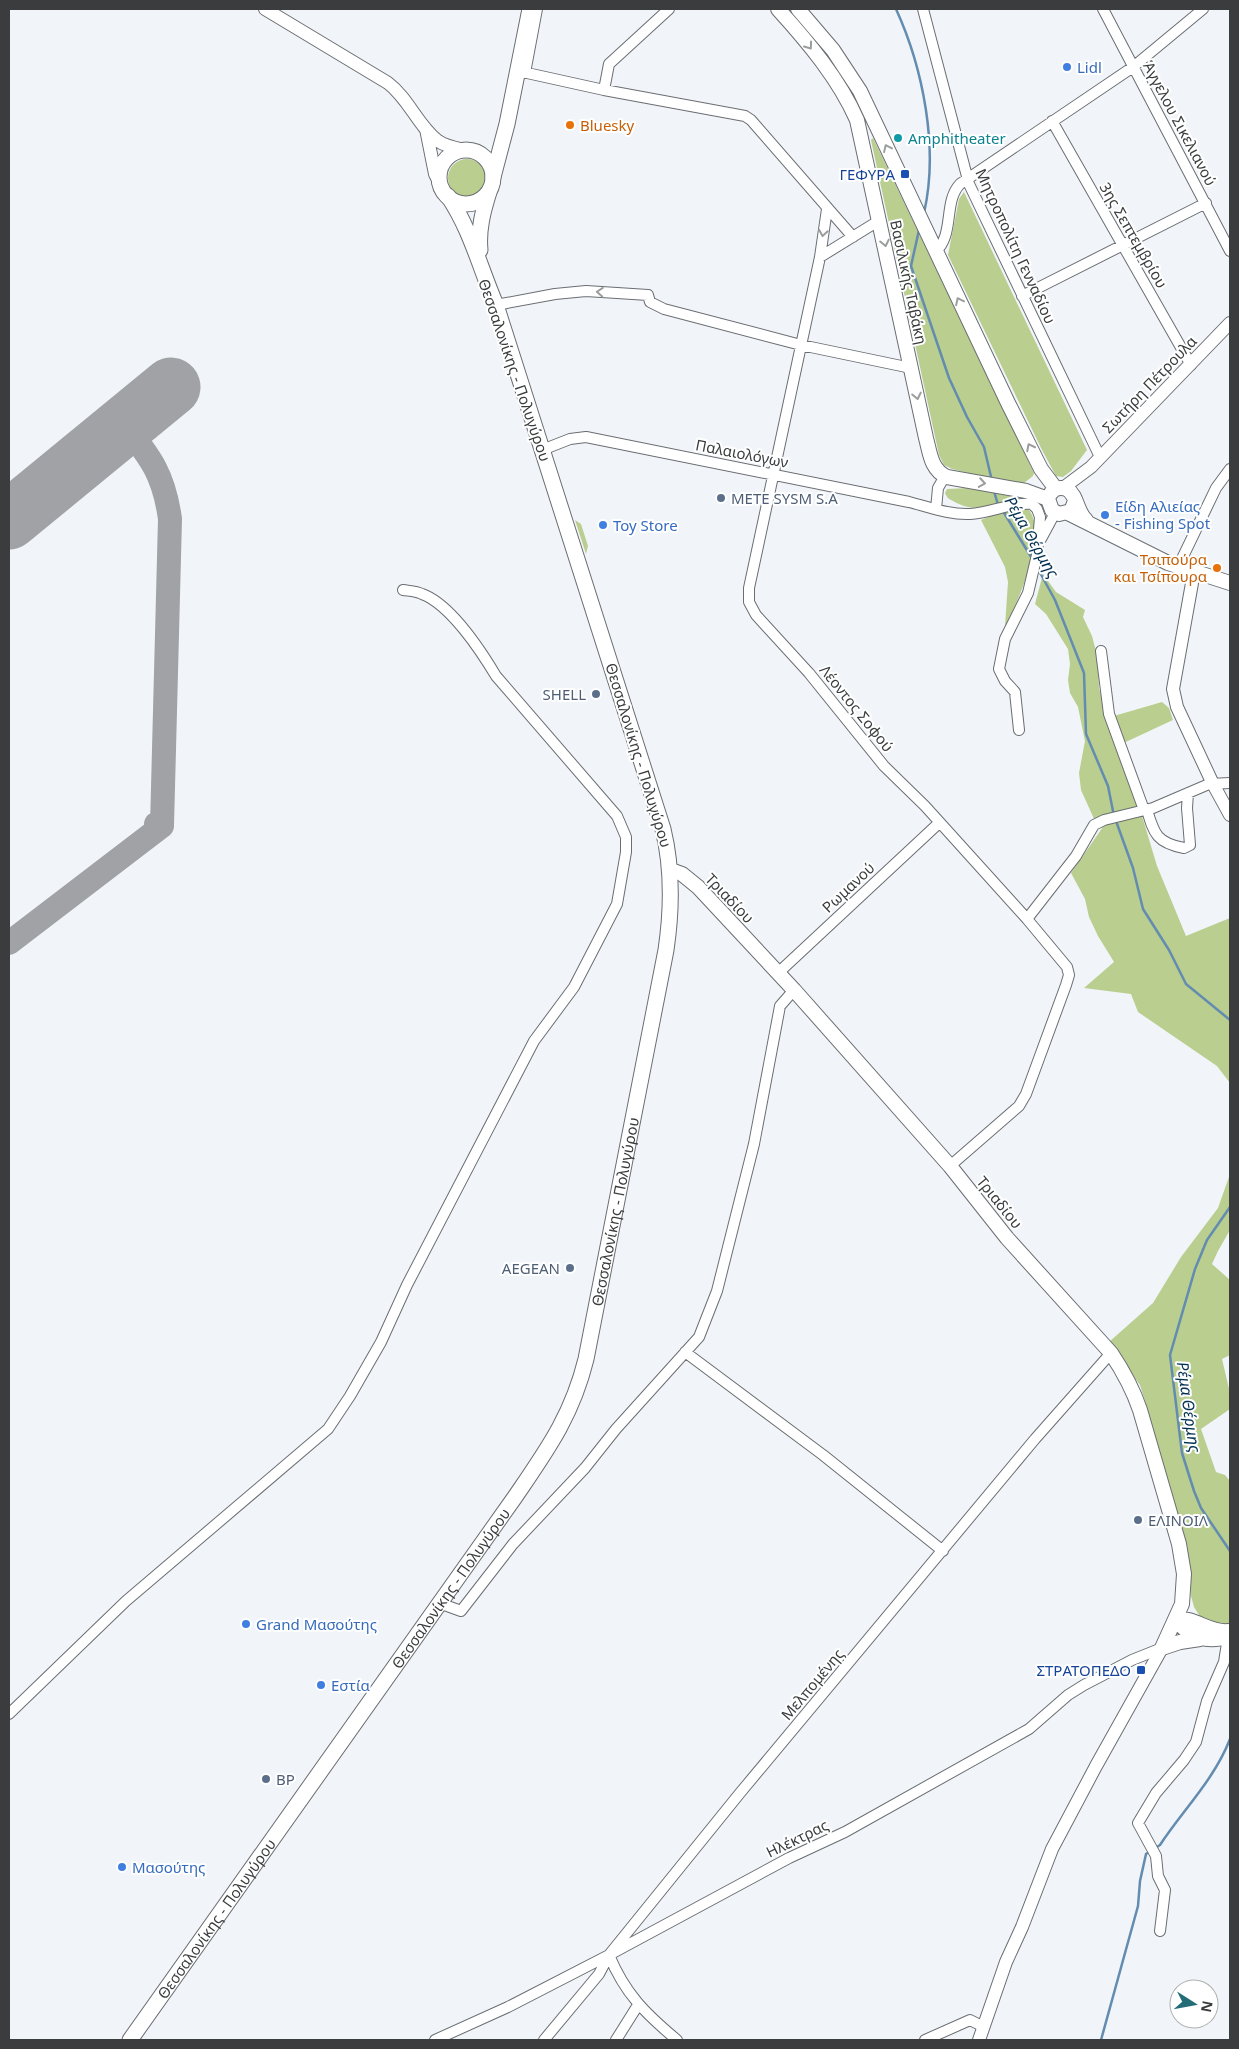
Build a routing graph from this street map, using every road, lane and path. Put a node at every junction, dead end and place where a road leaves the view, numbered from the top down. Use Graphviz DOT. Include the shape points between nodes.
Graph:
graph roads {
  1 [pos="265,9"];
  2 [pos="530,9"];
  3 [pos="537,9"];
  4 [pos="669,9"];
  5 [pos="778,9"];
  6 [pos="798,9"];
  7 [pos="923,9"];
  8 [pos="1103,9"];
  9 [pos="1203,9"];
  10 [pos="1133,67"];
  11 [pos="522,72"];
  12 [pos="852,79"];
  13 [pos="840,89"];
  14 [pos="604,90"];
  15 [pos="1052,121"];
  16 [pos="507,124"];
  17 [pos="426,129"];
  18 [pos="467,150"];
  19 [pos="967,178"];
  20 [pos="492,183"];
  21 [pos="444,190"];
  22 [pos="1206,202"];
  23 [pos="827,209"];
  24 [pos="880,220"];
  25 [pos="853,237"];
  26 [pos="1122,245"];
  27 [pos="933,246"];
  28 [pos="1230,251"];
  29 [pos="820,257"];
  30 [pos="482,272"];
  31 [pos="1022,296"];
  32 [pos="496,305"];
  33 [pos="1230,324"];
  34 [pos="801,345"];
  35 [pos="1191,365"];
  36 [pos="911,368"];
  37 [pos="542,450"];
  38 [pos="1100,458"];
  39 [pos="1090,467"];
  40 [pos="1230,469"];
  41 [pos="773,474"];
  42 [pos="945,476"];
  43 [pos="1056,492"];
  44 [pos="1068,506"];
  45 [pos="936,508"];
  46 [pos="1038,544"];
  47 [pos="1178,567"];
  48 [pos="1194,572"];
  49 [pos="1230,583"];
  50 [pos="403,590"];
  51 [pos="1101,651"];
  52 [pos="1019,730"];
  53 [pos="1230,783"];
  54 [pos="1213,784"];
  55 [pos="1188,793"];
  56 [pos="1145,810"];
  57 [pos="1230,815"];
  58 [pos="940,823"];
  59 [pos="671,870"];
  60 [pos="1027,919"];
  61 [pos="778,973"];
  62 [pos="794,990"];
  63 [pos="950,1166"];
  64 [pos="685,1352"];
  65 [pos="1110,1353"];
  66 [pos="943,1551"];
  67 [pos="1182,1600"];
  68 [pos="439,1603"];
  69 [pos="1176,1619"];
  70 [pos="1202,1633"];
  71 [pos="1229,1635"];
  72 [pos="1162,1648"];
  73 [pos="9,1714"];
  74 [pos="1160,1931"];
  75 [pos="609,1955"];
  76 [pos="638,2006"];
  77 [pos="984,2026"];
  78 [pos="130,2040"];
  79 [pos="435,2040"];
  80 [pos="544,2040"];
  81 [pos="616,2040"];
  82 [pos="677,2040"];
  83 [pos="925,2040"];
  84 [pos="979,2040"];
  1 -- 17 [label="street" via="388,83 405,99"];
  2 -- 11 [label="main road, Θεσσαλονίκης - Πολυγύρου"];
  3 -- 11 [label="street"];
  4 -- 14 [label="street" via="609,64"];
  5 -- 13 [label="main road, Βασιλικής Ταβάκη, one-way" via="800,33"];
  6 -- 12 [label="main road, Βασιλικής Ταβάκη" via="833,50"];
  7 -- 19 [label="street, Μητροπολίτη Γενναδίου"];
  8 -- 10 [label="street, Άγγελου Σικελιανού"];
  9 -- 10 [label="street"];
  10 -- 15 [label="street"];
  10 -- 22 [label="street, Άγγελου Σικελιανού"];
  11 -- 14 [label="street"];
  11 -- 16 [label="main road, Θεσσαλονίκης - Πολυγύρου"];
  12 -- 13 [label="main road"];
  27 -- 12 [label="main road, Βασιλικής Ταβάκη, one-way"];
  13 -- 24 [label="main road, Βασιλικής Ταβάκη" via="857,120"];
  14 -- 23 [label="street" via="745,116"];
  15 -- 19 [label="street"];
  15 -- 26 [label="street, 3ης Σεπτεμβρίου"];
  16 -- 18 [label="main road, Θεσσαλονίκης - Πολυγύρου" via="488,146"];
  16 -- 20 [label="main road, Θεσσαλονίκης - Πολυγύρου"];
  17 -- 18 [label="street" via="438,141"];
  17 -- 21 [label="street" via="435,174"];
  18 -- 20 [label="main road" via="484,156 492,169"];
  18 -- 21 [label="main road" via="457,152 444,161 440,176"];
  19 -- 27 [label="street" via="955,192 941,247"];
  19 -- 31 [label="street, Μητροπολίτη Γενναδίου"];
  20 -- 21 [label="main road" via="486,195 474,203 460,203"];
  20 -- 30 [label="main road, Θεσσαλονίκης - Πολυγύρου" via="482,213 479,237"];
  21 -- 30 [label="main road, Θεσσαλονίκης - Πολυγύρου" via="465,224"];
  22 -- 26 [label="street"];
  22 -- 28 [label="street, Άγγελου Σικελιανού"];
  23 -- 25 [label="street"];
  23 -- 29 [label="street, Λέοντος Σοφού, one-way"];
  24 -- 25 [label="street"];
  24 -- 36 [label="main road, Βασιλικής Ταβάκη, one-way"];
  25 -- 29 [label="street"];
  26 -- 31 [label="street"];
  26 -- 35 [label="street, 3ης Σεπτεμβρίου"];
  43 -- 27 [label="main road, Βασιλικής Ταβάκη, one-way" via="1034,454"];
  29 -- 34 [label="street, Λέοντος Σοφού"];
  30 -- 32 [label="main road, Θεσσαλονίκης - Πολυγύρου"];
  31 -- 38 [label="street, Μητροπολίτη Γενναδίου"];
  34 -- 32 [label="street, one-way" via="664,309 650,302 648,295 586,291"];
  32 -- 37 [label="main road, Θεσσαλονίκης - Πολυγύρου"];
  33 -- 35 [label="street, Σωτήρη Πέτρουλα"];
  34 -- 36 [label="street"];
  34 -- 41 [label="street, Λέοντος Σοφού"];
  35 -- 38 [label="street, Σωτήρη Πέτρουλα"];
  36 -- 42 [label="main road, Βασιλικής Ταβάκη, one-way" via="932,461"];
  37 -- 41 [label="street, Παλαιολόγων" via="570,439 586,437"];
  37 -- 59 [label="main road, Θεσσαλονίκης - Πολυγύρου" via="663,830"];
  38 -- 39 [label="street, Σωτήρη Πέτρουλα"];
  39 -- 43 [label="street, Σωτήρη Πέτρουλα"];
  39 -- 44 [label="street, Σωτήρη Πέτρουλα"];
  40 -- 47 [label="street" via="1216,488"];
  41 -- 45 [label="street, Παλαιολόγων"];
  41 -- 58 [label="street, Λέοντος Σοφού" via="749,588 749,602 756,615 809,673 884,766"];
  42 -- 43 [label="main road, one-way" via="1026,491"];
  42 -- 45 [label="street" via="938,488"];
  43 -- 44 [label="main road" via="1070,491"];
  43 -- 44 [label="main road" via="1049,507"];
  44 -- 46 [label="street"];
  44 -- 47 [label="main road" via="1090,524"];
  45 -- 46 [label="street, Παλαιολόγων" via="972,514 1032,504 1038,511 1040,523"];
  46 -- 52 [label="street" via="1028,593 1006,639 999,669 1014,692"];
  47 -- 48 [label="main road"];
  48 -- 49 [label="main road"];
  48 -- 54 [label="street" via="1173,689 1177,706"];
  50 -- 73 [label="street" via="422,594 440,604 481,650 496,676 617,816 626,837 626,852 617,904 574,986 534,1041 407,1285 381,1342 328,1429 126,1602"];
  51 -- 56 [label="street" via="1109,714"];
  53 -- 54 [label="street"];
  54 -- 55 [label="street"];
  54 -- 57 [label="street"];
  55 -- 56 [label="street"];
  55 -- 56 [label="street" via="1190,845 1184,848 1166,843 1157,836"];
  56 -- 60 [label="street" via="1094,825 1076,856"];
  58 -- 60 [label="street, Λέοντος Σοφού"];
  58 -- 61 [label="street, Ρωμανού"];
  59 -- 61 [label="main road, Τριαδίου" via="698,887"];
  59 -- 68 [label="main road, Θεσσαλονίκης - Πολυγύρου" via="666,950 580,1384 555,1437"];
  60 -- 63 [label="street, Λέοντος Σοφού" via="1067,967 1066,985 1019,1106"];
  61 -- 62 [label="main road, Τριαδίου"];
  62 -- 63 [label="main road, Τριαδίου"];
  62 -- 64 [label="street" via="780,1006 754,1144 717,1291 699,1337"];
  63 -- 65 [label="main road, Τριαδίου" via="1007,1238"];
  64 -- 66 [label="street" via="823,1455"];
  64 -- 68 [label="street" via="513,1544 461,1611"];
  65 -- 66 [label="street, Μελπομένης"];
  65 -- 67 [label="main road, Τριαδίου" via="1128,1379 1140,1410 1180,1552 1184,1582"];
  66 -- 75 [label="street, Μελπομένης"];
  67 -- 69 [label="main road, Τριαδίου"];
  67 -- 70 [label="main road"];
  68 -- 78 [label="main road, Θεσσαλονίκης - Πολυγύρου"];
  69 -- 70 [label="main road" via="1184,1619"];
  69 -- 72 [label="main road, Τριαδίου"];
  70 -- 71 [label="main road" via="1217,1631"];
  70 -- 72 [label="main road"];
  71 -- 74 [label="street" via="1224,1662 1207,1701 1196,1742 1156,1793 1138,1823 1156,1856 1158,1876 1165,1890"];
  72 -- 75 [label="street, Ηλέκτρας" via="1084,1684 1029,1729 845,1832 788,1858"];
  72 -- 77 [label="street" via="1052,1850 1006,1962"];
  75 -- 76 [label="street" via="617,1975"];
  75 -- 79 [label="street, Ηλέκτρας"];
  75 -- 80 [label="street, Μελπομένης" via="599,1974"];
  76 -- 81 [label="street"];
  76 -- 82 [label="street"];
  77 -- 83 [label="street" via="970,2020"];
  77 -- 84 [label="street"];
}
